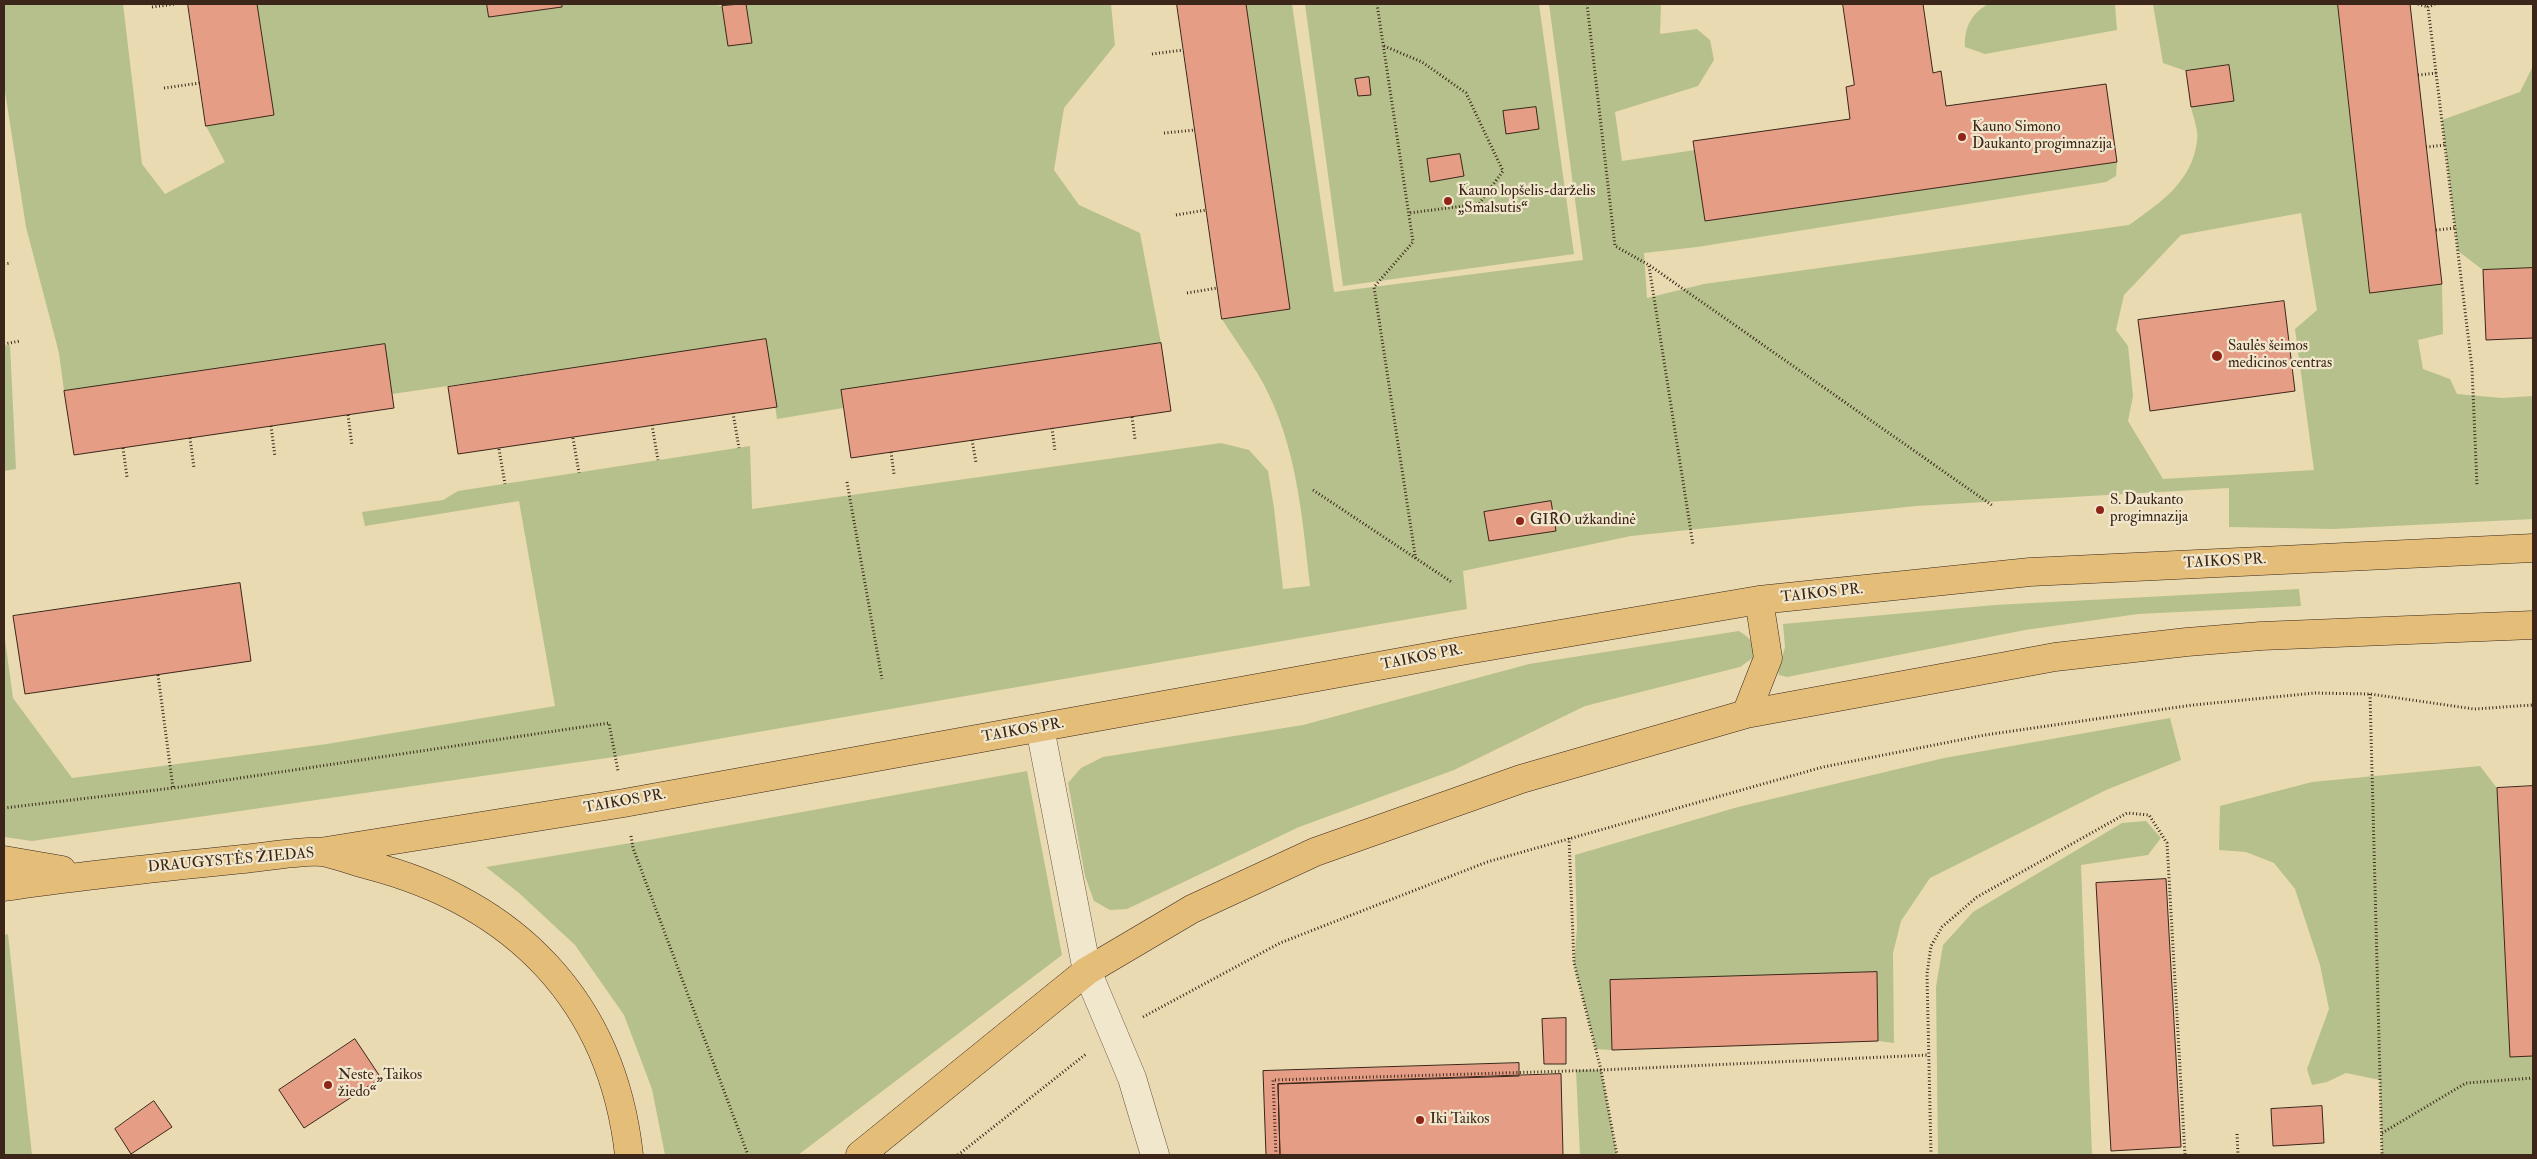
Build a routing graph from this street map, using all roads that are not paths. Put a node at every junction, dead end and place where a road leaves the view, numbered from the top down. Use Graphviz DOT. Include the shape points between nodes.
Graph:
graph roads {
  1 [pos="2533,548"];
  2 [pos="1758,600"];
  3 [pos="2533,625"];
  4 [pos="1746,714"];
  5 [pos="1040,728"];
  6 [pos="320,852"];
  7 [pos="4,860"];
  8 [pos="88,874"];
  9 [pos="4,887"];
  10 [pos="1087,971"];
  11 [pos="629,1155"];
  12 [pos="860,1155"];
  13 [pos="1155,1155"];
  1 -- 2 [label="main road, TAIKOS PR." via="2030,572"];
  2 -- 4 [label="main road" via="1768,658"];
  2 -- 5 [label="main road, TAIKOS PR."];
  3 -- 4 [label="main road" via="2261,636 2177,643 2055,657"];
  4 -- 10 [label="main road" via="1521,779 1315,852 1192,909"];
  5 -- 6 [label="main road, TAIKOS PR." via="624,803"];
  5 -- 10 [label="street"];
  6 -- 8 [label="main road, DRAUGYSTĖS ŽIEDAS"];
  6 -- 11 [label="main road, DRAUGYSTĖS ŽIEDAS" via="404,874 461,899 511,932 547,965 581,1009 606,1057 626,1122"];
  7 -- 8 [label="main road"];
  8 -- 9 [label="main road, DRAUGYSTĖS ŽIEDAS"];
  10 -- 12 [label="main road"];
  10 -- 13 [label="street" via="1132,1078"];
}
